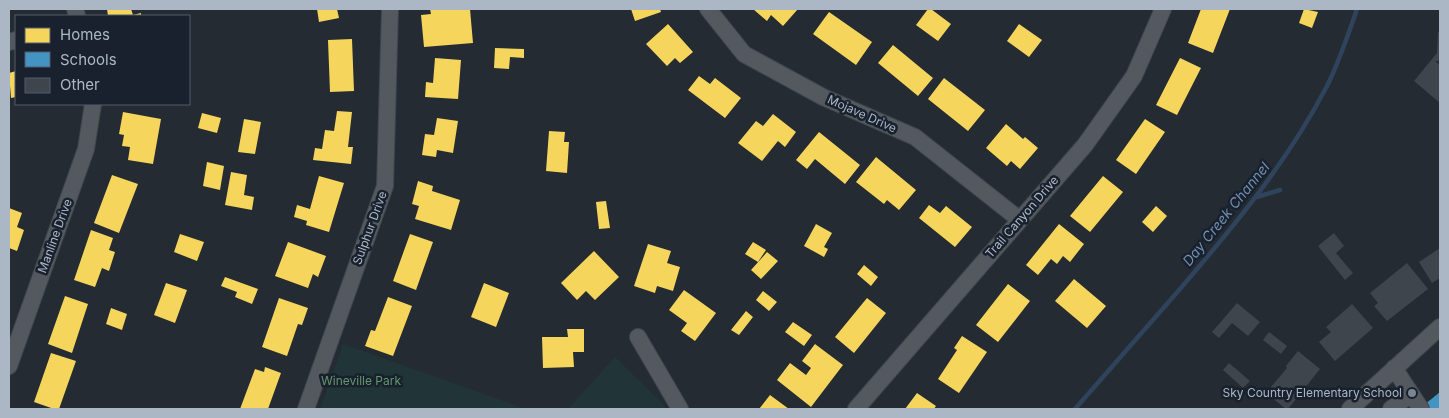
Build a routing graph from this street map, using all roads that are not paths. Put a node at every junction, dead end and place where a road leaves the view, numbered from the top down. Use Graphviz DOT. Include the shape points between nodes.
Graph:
graph roads {
  1 [pos="390,9"];
  2 [pos="708,9"];
  3 [pos="1163,9"];
  4 [pos="92,105"];
  5 [pos="1020,220"];
  6 [pos="1440,327"];
  7 [pos="638,337"];
  8 [pos="9,366"];
  9 [pos="1394,368"];
  10 [pos="1411,394"];
  11 [pos="306,409"];
  12 [pos="680,409"];
  13 [pos="856,409"];
  14 [pos="1350,409"];
  15 [pos="1391,409"];
  16 [pos="1421,409"];
  1 -- 11 [label="street, Sulphur Drive" via="385,186"];
  2 -- 5 [label="street, Mojave Drive" via="744,54 823,97 915,137"];
  3 -- 5 [label="street, Trail Canyon Drive" via="1134,76 1085,145"];
  4 -- 8 [label="street, Manline Drive" via="86,149"];
  5 -- 13 [label="street, Trail Canyon Drive"];
  6 -- 9 [label="street"];
  7 -- 12 [label="street"];
  9 -- 10 [label="street"];
  9 -- 14 [label="street"];
  10 -- 15 [label="street"];
  10 -- 16 [label="street"];
}
